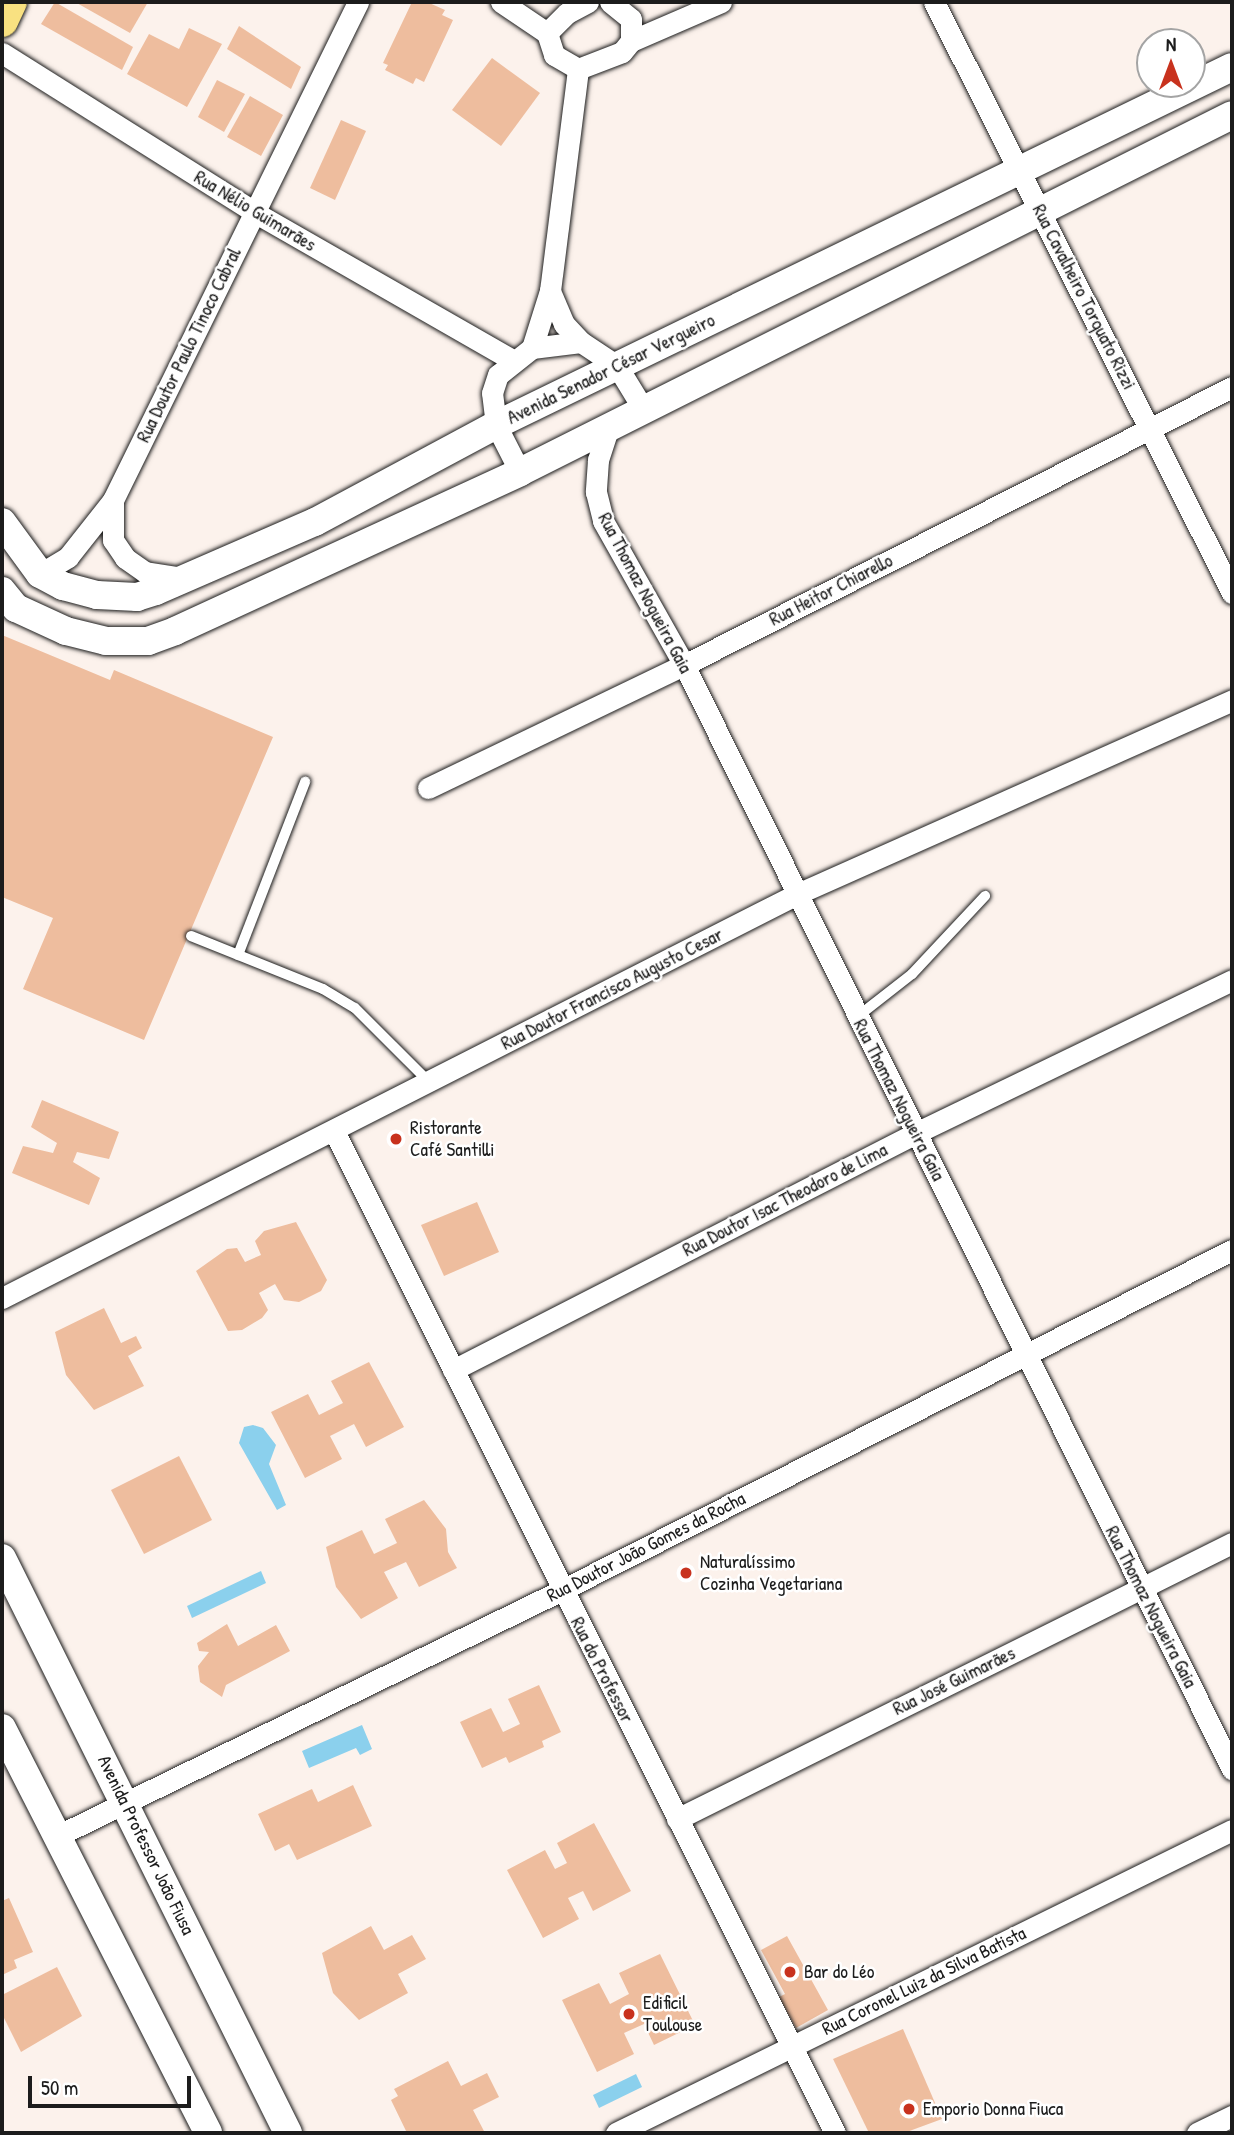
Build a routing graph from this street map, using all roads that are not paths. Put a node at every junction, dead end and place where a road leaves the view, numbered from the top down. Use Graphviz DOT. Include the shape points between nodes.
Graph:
graph roads {
  1 [pos="11,2"];
  2 [pos="358,2"];
  3 [pos="501,2"];
  4 [pos="588,2"];
  5 [pos="610,2"];
  6 [pos="721,2"];
  7 [pos="934,2"];
  8 [pos="2,21"];
  9 [pos="547,33"];
  10 [pos="631,41"];
  11 [pos="2,53"];
  12 [pos="1232,67"];
  13 [pos="578,69"];
  14 [pos="1232,115"];
  15 [pos="1020,172"];
  16 [pos="254,212"];
  17 [pos="1041,212"];
  18 [pos="550,291"];
  19 [pos="581,342"];
  20 [pos="532,348"];
  21 [pos="512,360"];
  22 [pos="617,366"];
  23 [pos="1232,387"];
  24 [pos="642,407"];
  25 [pos="496,425"];
  26 [pos="609,426"];
  27 [pos="1150,428"];
  28 [pos="520,472"];
  29 [pos="113,500"];
  30 [pos="315,522"];
  31 [pos="7,538"];
  32 [pos="334,559"];
  33 [pos="40,574"];
  34 [pos="184,578"];
  35 [pos="2,591"];
  36 [pos="1232,593"];
  37 [pos="684,665"];
  38 [pos="1232,700"];
  39 [pos="305,782"];
  40 [pos="428,788"];
  41 [pos="795,895"];
  42 [pos="985,896"];
  43 [pos="191,936"];
  44 [pos="238,955"];
  45 [pos="1232,979"];
  46 [pos="857,1017"];
  47 [pos="429,1082"];
  48 [pos="334,1131"];
  49 [pos="916,1133"];
  50 [pos="1232,1250"];
  51 [pos="2,1298"];
  52 [pos="1025,1352"];
  53 [pos="453,1370"];
  54 [pos="1232,1543"];
  55 [pos="2,1558"];
  56 [pos="1140,1589"];
  57 [pos="562,1590"];
  58 [pos="2,1728"];
  59 [pos="1232,1769"];
  60 [pos="124,1800"];
  61 [pos="677,1819"];
  62 [pos="1232,1830"];
  63 [pos="57,1836"];
  64 [pos="791,2046"];
  65 [pos="1232,2116"];
  66 [pos="208,2133"];
  67 [pos="288,2133"];
  68 [pos="616,2133"];
  69 [pos="835,2133"];
  70 [pos="1197,2133"];
  1 -- 8 [label="main road"];
  2 -- 16 [label="street, Rua Doutor Paulo Tinoco Cabral"];
  3 -- 9 [label="street"];
  4 -- 9 [label="street" via="567,13"];
  5 -- 10 [label="street" via="631,19"];
  6 -- 10 [label="street"];
  7 -- 15 [label="street, Rua Cavalheiro Torquato Rizzi"];
  9 -- 13 [label="street" via="554,55"];
  10 -- 13 [label="street" via="622,52"];
  11 -- 16 [label="street, Rua Nélio Guimarães"];
  12 -- 15 [label="street, Avenida Senador César Vergueiro"];
  13 -- 18 [label="street"];
  14 -- 17 [label="street"];
  15 -- 17 [label="street, Rua Cavalheiro Torquato Rizzi"];
  15 -- 22 [label="street, Avenida Senador César Vergueiro"];
  16 -- 21 [label="street, Rua Nélio Guimarães"];
  16 -- 29 [label="street, Rua Doutor Paulo Tinoco Cabral"];
  17 -- 24 [label="street"];
  17 -- 27 [label="street, Rua Cavalheiro Torquato Rizzi"];
  18 -- 19 [label="street" via="564,324"];
  18 -- 20 [label="street"];
  19 -- 20 [label="street"];
  19 -- 22 [label="street"];
  20 -- 21 [label="street"];
  21 -- 25 [label="street" via="498,375 492,393"];
  22 -- 24 [label="street"];
  22 -- 25 [label="street, Avenida Senador César Vergueiro"];
  23 -- 27 [label="street, Rua Heitor Chiarello"];
  24 -- 26 [label="street"];
  25 -- 28 [label="street"];
  25 -- 30 [label="street, Avenida Senador César Vergueiro"];
  26 -- 28 [label="street"];
  26 -- 37 [label="street, Rua Thomaz Nogueira Gaia" via="598,460 596,492 603,521"];
  27 -- 36 [label="street, Rua Cavalheiro Torquato Rizzi"];
  27 -- 37 [label="street, Rua Heitor Chiarello"];
  28 -- 32 [label="street"];
  29 -- 33 [label="street, Rua Doutor Paulo Tinoco Cabral" via="68,557"];
  29 -- 34 [label="street, Rua Doutor Paulo Tinoco Cabral" via="113,540 125,558 145,572"];
  30 -- 32 [label="street"];
  30 -- 34 [label="street, Avenida Senador César Vergueiro"];
  31 -- 33 [label="street"];
  32 -- 35 [label="street" via="148,641 106,641 66,631 16,608"];
  33 -- 34 [label="street, Avenida Senador César Vergueiro" via="97,595 137,597"];
  37 -- 40 [label="street, Rua Heitor Chiarello"];
  37 -- 41 [label="street, Rua Thomaz Nogueira Gaia"];
  38 -- 41 [label="street, Rua Doutor Francisco Augusto Cesar"];
  39 -- 44 [label="lane"];
  41 -- 46 [label="street, Rua Thomaz Nogueira Gaia"];
  41 -- 47 [label="street, Rua Doutor Francisco Augusto Cesar"];
  42 -- 46 [label="lane" via="938,949"];
  43 -- 44 [label="lane"];
  44 -- 47 [label="lane" via="355,1008"];
  45 -- 49 [label="street, Rua Doutor Isac Theodoro de Lima"];
  46 -- 49 [label="street, Rua Thomaz Nogueira Gaia"];
  47 -- 48 [label="street, Rua Doutor Francisco Augusto Cesar"];
  48 -- 51 [label="street, Rua Doutor Francisco Augusto Cesar"];
  48 -- 53 [label="street, Rua do Professor"];
  49 -- 52 [label="street, Rua Thomaz Nogueira Gaia"];
  49 -- 53 [label="street, Rua Doutor Isac Theodoro de Lima"];
  50 -- 52 [label="street, Rua Doutor João Gomes da Rocha"];
  52 -- 56 [label="street, Rua Thomaz Nogueira Gaia"];
  52 -- 57 [label="street, Rua Doutor João Gomes da Rocha"];
  53 -- 57 [label="street, Rua do Professor"];
  54 -- 56 [label="street, Rua José Guimarães"];
  55 -- 60 [label="street, Avenida Professor João Fiusa"];
  56 -- 59 [label="street, Rua Thomaz Nogueira Gaia"];
  56 -- 61 [label="street, Rua José Guimarães"];
  57 -- 60 [label="street, Rua Doutor João Gomes da Rocha"];
  57 -- 61 [label="street, Rua do Professor"];
  58 -- 63 [label="street"];
  60 -- 63 [label="street, Rua Doutor João Gomes da Rocha"];
  60 -- 67 [label="street, Avenida Professor João Fiusa"];
  61 -- 64 [label="street, Rua do Professor"];
  62 -- 64 [label="street, Rua Coronel Luiz da Silva Batista"];
  63 -- 66 [label="street"];
  64 -- 68 [label="street, Rua Coronel Luiz da Silva Batista"];
  64 -- 69 [label="street, Rua do Professor"];
  65 -- 70 [label="street"];
}
